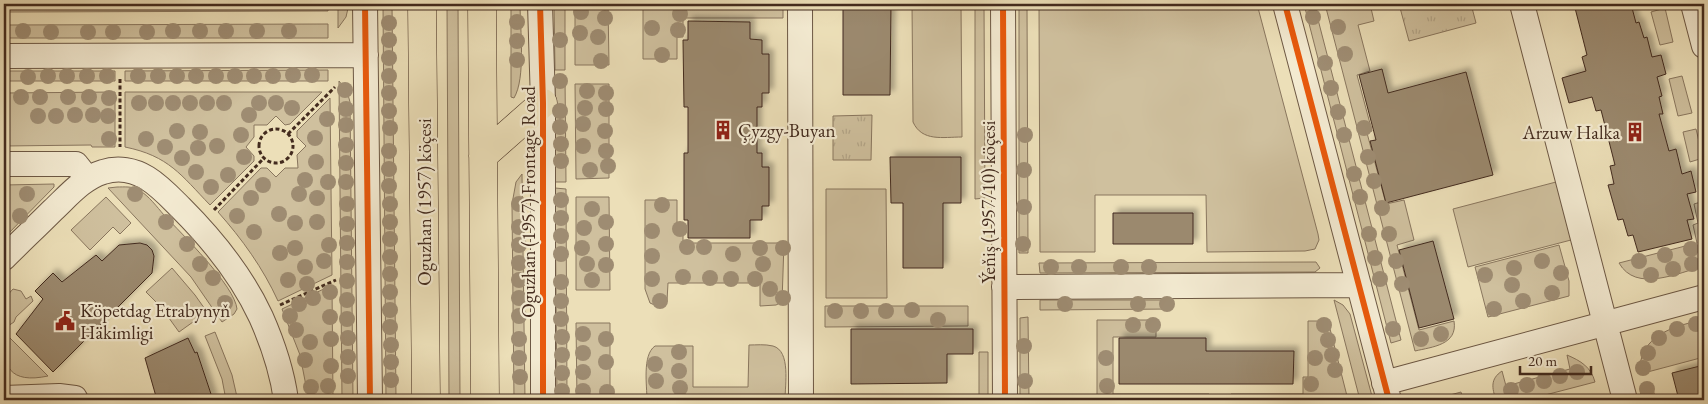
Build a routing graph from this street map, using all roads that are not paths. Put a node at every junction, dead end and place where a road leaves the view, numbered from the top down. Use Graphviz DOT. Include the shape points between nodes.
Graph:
graph roads {
  1 [pos="365,4"];
  2 [pos="422,4"];
  3 [pos="482,4"];
  4 [pos="540,4"];
  5 [pos="800,4"];
  6 [pos="1003,4"];
  7 [pos="1285,4"];
  8 [pos="1522,4"];
  9 [pos="1693,4"];
  10 [pos="1704,46"];
  11 [pos="366,55"];
  12 [pos="4,56"];
  13 [pos="543,102"];
  14 [pos="483,156"];
  15 [pos="4,164"];
  16 [pos="88,179"];
  17 [pos="4,258"];
  18 [pos="1359,285"];
  19 [pos="1004,287"];
  20 [pos="1704,297"];
  21 [pos="1605,324"];
  22 [pos="1386,391"];
  23 [pos="4,398"];
  24 [pos="76,400"];
  25 [pos="286,400"];
  26 [pos="370,400"];
  27 [pos="426,400"];
  28 [pos="485,400"];
  29 [pos="543,400"];
  30 [pos="801,400"];
  31 [pos="1004,400"];
  32 [pos="1625,400"];
  1 -- 11 [label="street"];
  2 -- 27 [label="main road, Oguzhan (1957) köçesi"];
  3 -- 14 [label="main road"];
  4 -- 13 [label="street, Oguzhan (1957) Frontage Road"];
  5 -- 30 [label="street"];
  6 -- 19 [label="street, Ýeňiş (1957/10) köçesi"];
  7 -- 18 [label="street"];
  8 -- 21 [label="street"];
  9 -- 10 [label="street"];
  11 -- 12 [label="street"];
  11 -- 26 [label="street"];
  13 -- 14 [label="main road"];
  13 -- 29 [label="street, Oguzhan (1957) Frontage Road"];
  14 -- 28 [label="main road"];
  15 -- 16 [label="street" via="76,164"];
  16 -- 17 [label="street"];
  16 -- 25 [label="street" via="104,171 132,171 160,187 200,227 244,285 260,317 277,358"];
  18 -- 19 [label="street"];
  18 -- 22 [label="street"];
  19 -- 31 [label="street, Ýeňiş (1957/10) köçesi"];
  20 -- 21 [label="street"];
  21 -- 22 [label="street"];
  21 -- 32 [label="street"];
  23 -- 24 [label="street" via="59,396"];
}
